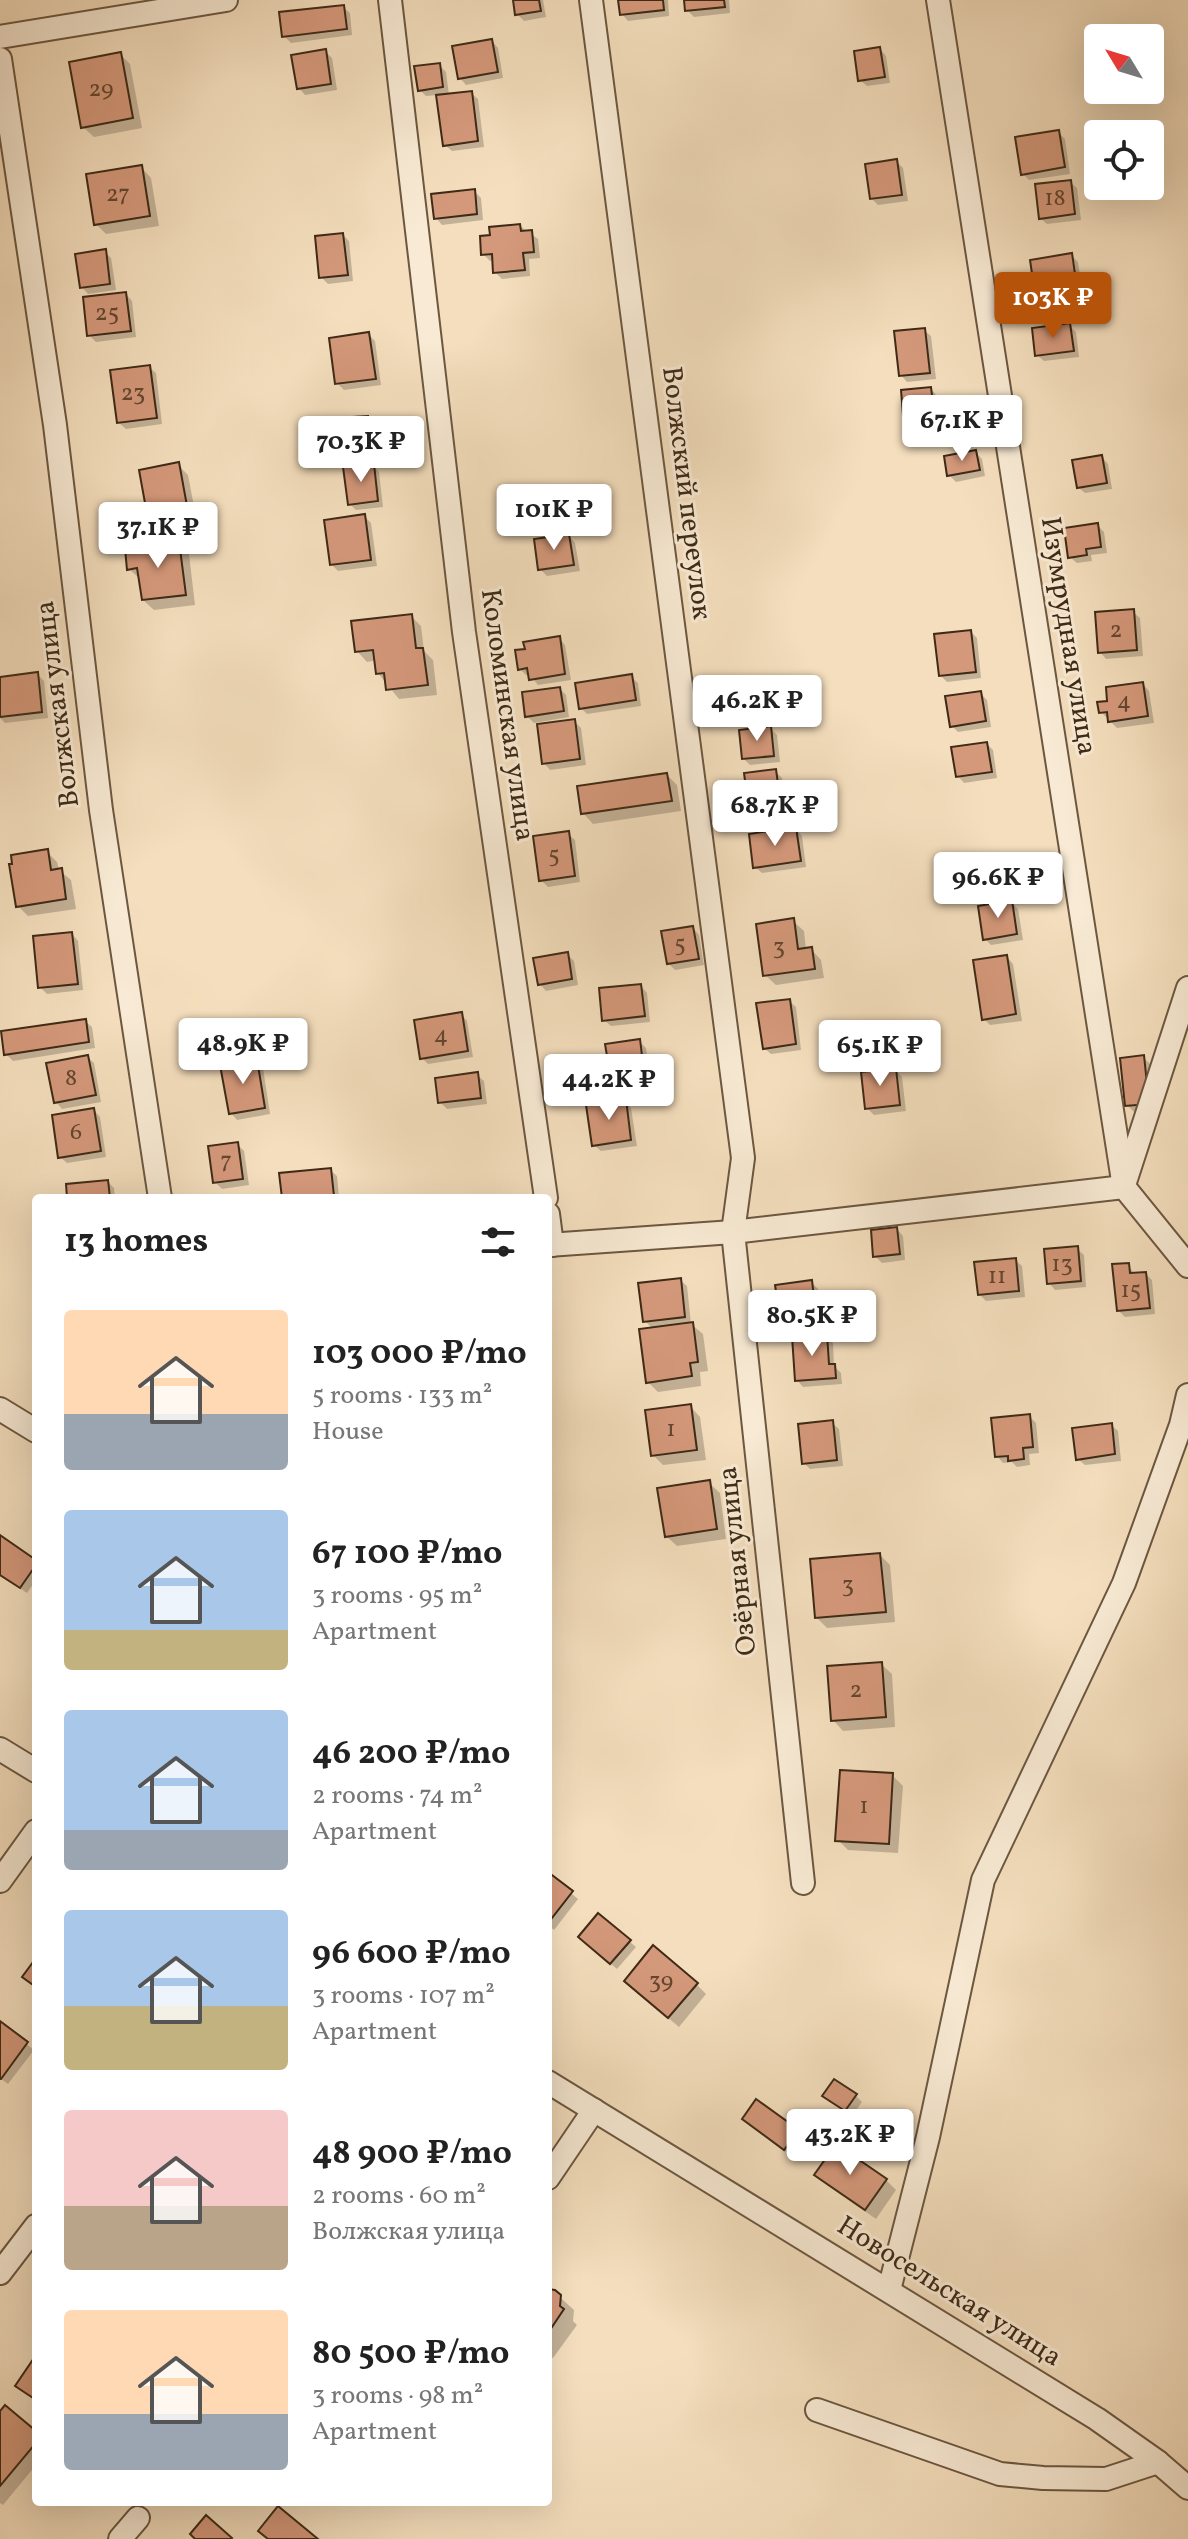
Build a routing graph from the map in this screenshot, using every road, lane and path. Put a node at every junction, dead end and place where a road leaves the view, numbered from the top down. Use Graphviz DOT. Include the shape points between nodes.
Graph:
graph roads {
  1 [pos="226,0"];
  2 [pos="390,0"];
  3 [pos="591,0"];
  4 [pos="938,0"];
  5 [pos="0,37"];
  6 [pos="0,59"];
  7 [pos="1188,988"];
  8 [pos="1124,1187"];
  9 [pos="159,1194"];
  10 [pos="545,1194"];
  11 [pos="733,1232"];
  12 [pos="552,1245"];
  13 [pos="1188,1266"];
  14 [pos="1188,1395"];
  15 [pos="0,1409"];
  16 [pos="32,1429"];
  17 [pos="0,1749"];
  18 [pos="32,1769"];
  19 [pos="32,1837"];
  20 [pos="0,1881"];
  21 [pos="803,1883"];
  22 [pos="552,2084"];
  23 [pos="594,2110"];
  24 [pos="552,2172"];
  25 [pos="32,2231"];
  26 [pos="0,2273"];
  27 [pos="889,2290"];
  28 [pos="817,2410"];
  29 [pos="1158,2462"];
  30 [pos="1188,2488"];
  31 [pos="138,2518"];
  32 [pos="120,2539"];
  1 -- 5 [label="street"];
  2 -- 10 [label="street, Коломинская улица" via="464,632"];
  3 -- 11 [label="street, Волжский переулок" via="743,1158"];
  4 -- 8 [label="street, Изумрудная улица"];
  6 -- 9 [label="street, Волжская улица" via="55,425 101,810"];
  7 -- 8 [label="street"];
  8 -- 11 [label="street"];
  8 -- 13 [label="street"];
  11 -- 12 [label="street"];
  11 -- 21 [label="street, Озёрная улица"];
  14 -- 27 [label="street" via="1124,1583 983,1880"];
  15 -- 16 [label="street"];
  17 -- 18 [label="street"];
  19 -- 20 [label="street"];
  22 -- 23 [label="street, Новосельская улица"];
  23 -- 24 [label="street"];
  23 -- 27 [label="street, Новосельская улица"];
  25 -- 26 [label="street"];
  27 -- 29 [label="street, Новосельская улица"];
  28 -- 29 [label="street" via="1000,2474 1106,2479"];
  29 -- 30 [label="street, Новосельская улица"];
  31 -- 32 [label="street"];
}
